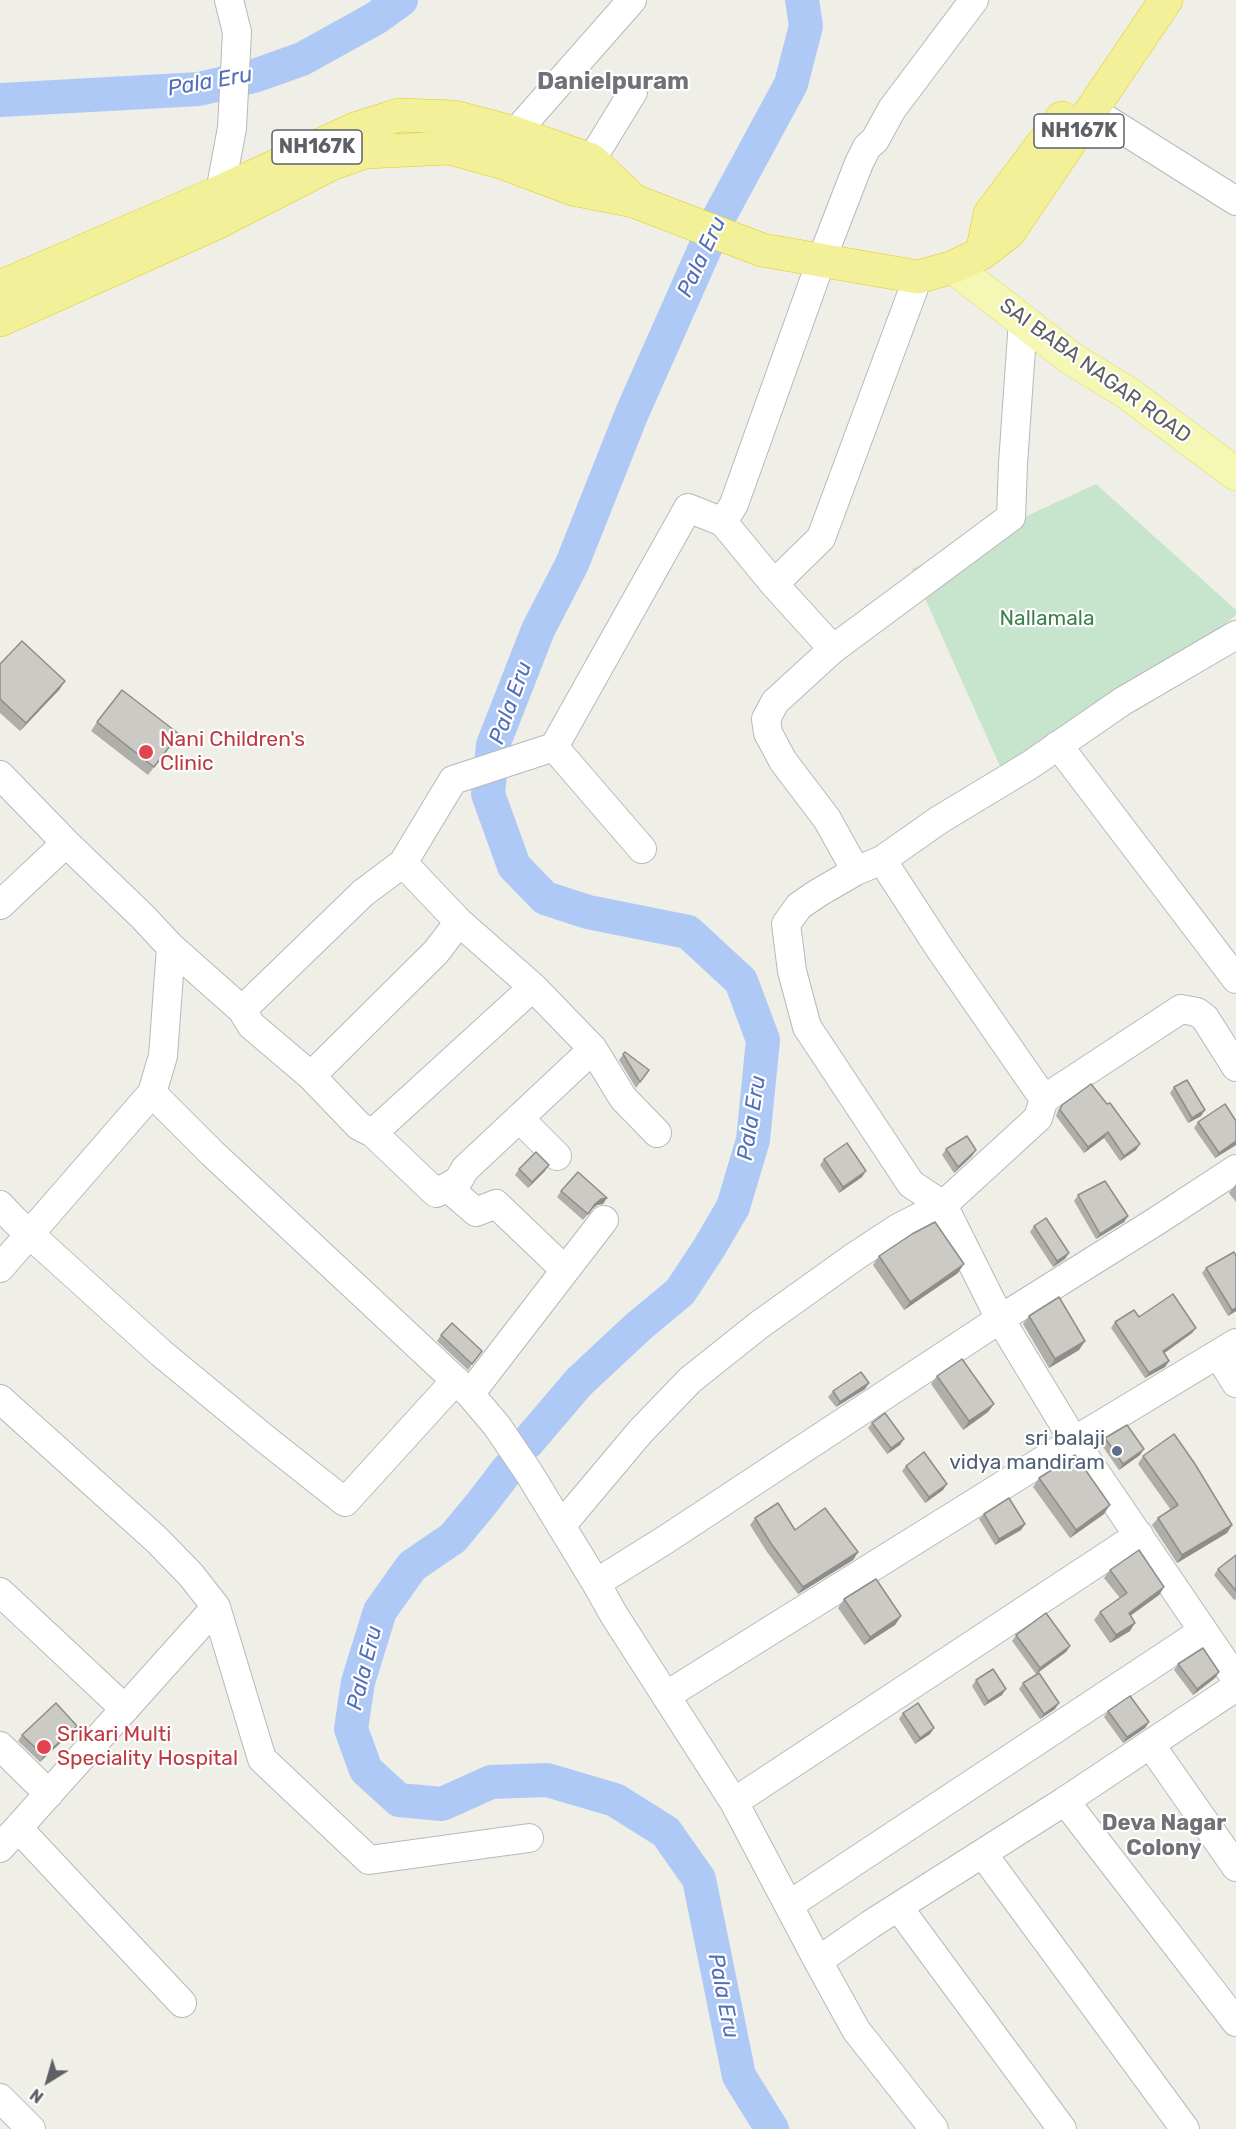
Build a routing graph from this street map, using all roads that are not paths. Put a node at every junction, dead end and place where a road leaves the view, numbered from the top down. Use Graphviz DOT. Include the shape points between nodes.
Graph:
graph roads {
  1 [pos="229,0"];
  2 [pos="632,0"];
  3 [pos="974,0"];
  4 [pos="1140,0"];
  5 [pos="1166,0"];
  6 [pos="633,92"];
  7 [pos="1093,111"];
  8 [pos="515,133"];
  9 [pos="591,160"];
  10 [pos="501,162"];
  11 [pos="573,189"];
  12 [pos="220,192"];
  13 [pos="634,201"];
  14 [pos="1236,201"];
  15 [pos="214,224"];
  16 [pos="968,260"];
  17 [pos="821,261"];
  18 [pos="918,277"];
  19 [pos="0,287"];
  20 [pos="0,320"];
  21 [pos="1023,320"];
  22 [pos="1235,472"];
  23 [pos="723,522"];
  24 [pos="774,584"];
  25 [pos="1236,635"];
  26 [pos="833,649"];
  27 [pos="1058,745"];
  28 [pos="554,747"];
  29 [pos="0,775"];
  30 [pos="66,843"];
  31 [pos="642,849"];
  32 [pos="403,863"];
  33 [pos="869,866"];
  34 [pos="0,905"];
  35 [pos="459,921"];
  36 [pos="171,947"];
  37 [pos="1236,979"];
  38 [pos="533,987"];
  39 [pos="242,1010"];
  40 [pos="1227,1033"];
  41 [pos="592,1049"];
  42 [pos="1236,1067"];
  43 [pos="311,1076"];
  44 [pos="152,1093"];
  45 [pos="1044,1099"];
  46 [pos="519,1118"];
  47 [pos="373,1133"];
  48 [pos="657,1133"];
  49 [pos="556,1156"];
  50 [pos="1236,1169"];
  51 [pos="447,1187"];
  52 [pos="0,1205"];
  53 [pos="943,1205"];
  54 [pos="604,1220"];
  55 [pos="30,1234"];
  56 [pos="0,1268"];
  57 [pos="565,1270"];
  58 [pos="1000,1319"];
  59 [pos="1227,1349"];
  60 [pos="1236,1383"];
  61 [pos="463,1387"];
  62 [pos="0,1399"];
  63 [pos="1074,1441"];
  64 [pos="561,1526"];
  65 [pos="1139,1535"];
  66 [pos="596,1582"];
  67 [pos="0,1592"];
  68 [pos="216,1607"];
  69 [pos="1203,1631"];
  70 [pos="1236,1679"];
  71 [pos="1236,1687"];
  72 [pos="667,1695"];
  73 [pos="125,1709"];
  74 [pos="1150,1744"];
  75 [pos="0,1746"];
  76 [pos="49,1794"];
  77 [pos="1065,1801"];
  78 [pos="734,1802"];
  79 [pos="9,1838"];
  80 [pos="529,1838"];
  81 [pos="983,1854"];
  82 [pos="1236,1867"];
  83 [pos="789,1905"];
  84 [pos="899,1908"];
  85 [pos="818,1961"];
  86 [pos="182,2002"];
  87 [pos="1236,2022"];
  88 [pos="0,2098"];
  89 [pos="31,2129"];
  90 [pos="934,2129"];
  91 [pos="1062,2129"];
  92 [pos="1185,2129"];
  1 -- 12 [label="street" via="237,32 232,128"];
  2 -- 8 [label="street"];
  3 -- 17 [label="street" via="867,147"];
  4 -- 16 [label="highway, NH167K" via="1081,92 990,214"];
  5 -- 7 [label="highway, NH167K"];
  6 -- 9 [label="street"];
  7 -- 14 [label="street"];
  7 -- 16 [label="highway, NH167K" via="1009,232"];
  8 -- 9 [label="highway, NH167K"];
  8 -- 10 [label="street"];
  8 -- 12 [label="highway, NH167K" via="454,117 399,115 355,129"];
  9 -- 11 [label="street"];
  9 -- 13 [label="highway, NH167K"];
  10 -- 11 [label="highway, NH167K"];
  10 -- 15 [label="highway, NH167K" via="450,148 365,152 331,164"];
  11 -- 13 [label="highway, NH167K"];
  12 -- 15 [label="street"];
  12 -- 19 [label="highway, NH167K"];
  13 -- 17 [label="highway, NH167K" via="762,250"];
  15 -- 20 [label="highway, NH167K"];
  16 -- 18 [label="highway, NH167K"];
  16 -- 21 [label="main road, SAI BABA NAGAR ROAD"];
  17 -- 18 [label="highway, NH167K"];
  17 -- 23 [label="street" via="734,504"];
  18 -- 24 [label="street" via="821,538"];
  21 -- 22 [label="main road, SAI BABA NAGAR ROAD" via="1072,359 1126,392"];
  21 -- 26 [label="street" via="1011,517"];
  23 -- 24 [label="street"];
  23 -- 28 [label="street" via="688,508"];
  24 -- 26 [label="street"];
  25 -- 27 [label="street"];
  26 -- 33 [label="street" via="775,702 766,719 768,733 827,819"];
  27 -- 33 [label="street"];
  27 -- 37 [label="street"];
  28 -- 31 [label="street"];
  28 -- 32 [label="street" via="453,780"];
  29 -- 30 [label="street"];
  30 -- 34 [label="street"];
  30 -- 36 [label="street"];
  32 -- 35 [label="street"];
  32 -- 39 [label="street" via="363,893"];
  33 -- 45 [label="street" via="946,958"];
  33 -- 53 [label="street" via="818,892 799,906 786,924 794,981 807,1027 861,1109 911,1184"];
  35 -- 38 [label="street"];
  35 -- 43 [label="street" via="436,952"];
  36 -- 39 [label="street"];
  36 -- 44 [label="street" via="163,1056"];
  38 -- 41 [label="street"];
  38 -- 47 [label="street"];
  39 -- 43 [label="street" via="251,1025"];
  40 -- 42 [label="street"];
  40 -- 45 [label="street" via="1197,1012 1181,1009"];
  41 -- 46 [label="street"];
  41 -- 48 [label="street" via="623,1098"];
  43 -- 47 [label="street" via="359,1126"];
  44 -- 55 [label="street"];
  44 -- 61 [label="street"];
  45 -- 53 [label="street" via="1038,1118"];
  46 -- 49 [label="street"];
  46 -- 51 [label="street" via="465,1169 458,1181"];
  47 -- 51 [label="street" via="436,1193"];
  50 -- 58 [label="street"];
  51 -- 57 [label="street" via="476,1212 496,1204"];
  52 -- 55 [label="street"];
  53 -- 58 [label="street"];
  53 -- 64 [label="street" via="854,1257 690,1380 640,1432"];
  54 -- 57 [label="street"];
  55 -- 56 [label="street"];
  55 -- 61 [label="street" via="161,1353 345,1502"];
  57 -- 61 [label="street"];
  58 -- 63 [label="street"];
  58 -- 66 [label="street"];
  59 -- 60 [label="street"];
  59 -- 63 [label="street"];
  61 -- 64 [label="street" via="497,1426"];
  62 -- 68 [label="street" via="156,1540"];
  63 -- 65 [label="street"];
  63 -- 72 [label="street"];
  64 -- 66 [label="street"];
  65 -- 69 [label="street"];
  65 -- 78 [label="street"];
  66 -- 72 [label="street"];
  67 -- 73 [label="street"];
  68 -- 73 [label="street"];
  68 -- 80 [label="street" via="262,1759 369,1860"];
  69 -- 70 [label="street"];
  69 -- 83 [label="street"];
  71 -- 74 [label="street"];
  72 -- 78 [label="street"];
  73 -- 76 [label="street"];
  74 -- 77 [label="street"];
  74 -- 82 [label="street"];
  75 -- 76 [label="street"];
  76 -- 79 [label="street"];
  77 -- 81 [label="street"];
  77 -- 87 [label="street"];
  78 -- 83 [label="street"];
  79 -- 86 [label="street"];
  81 -- 84 [label="street"];
  81 -- 92 [label="street"];
  83 -- 85 [label="street"];
  84 -- 85 [label="street"];
  84 -- 91 [label="street"];
  85 -- 90 [label="street" via="856,2030"];
  88 -- 89 [label="street"];
}
